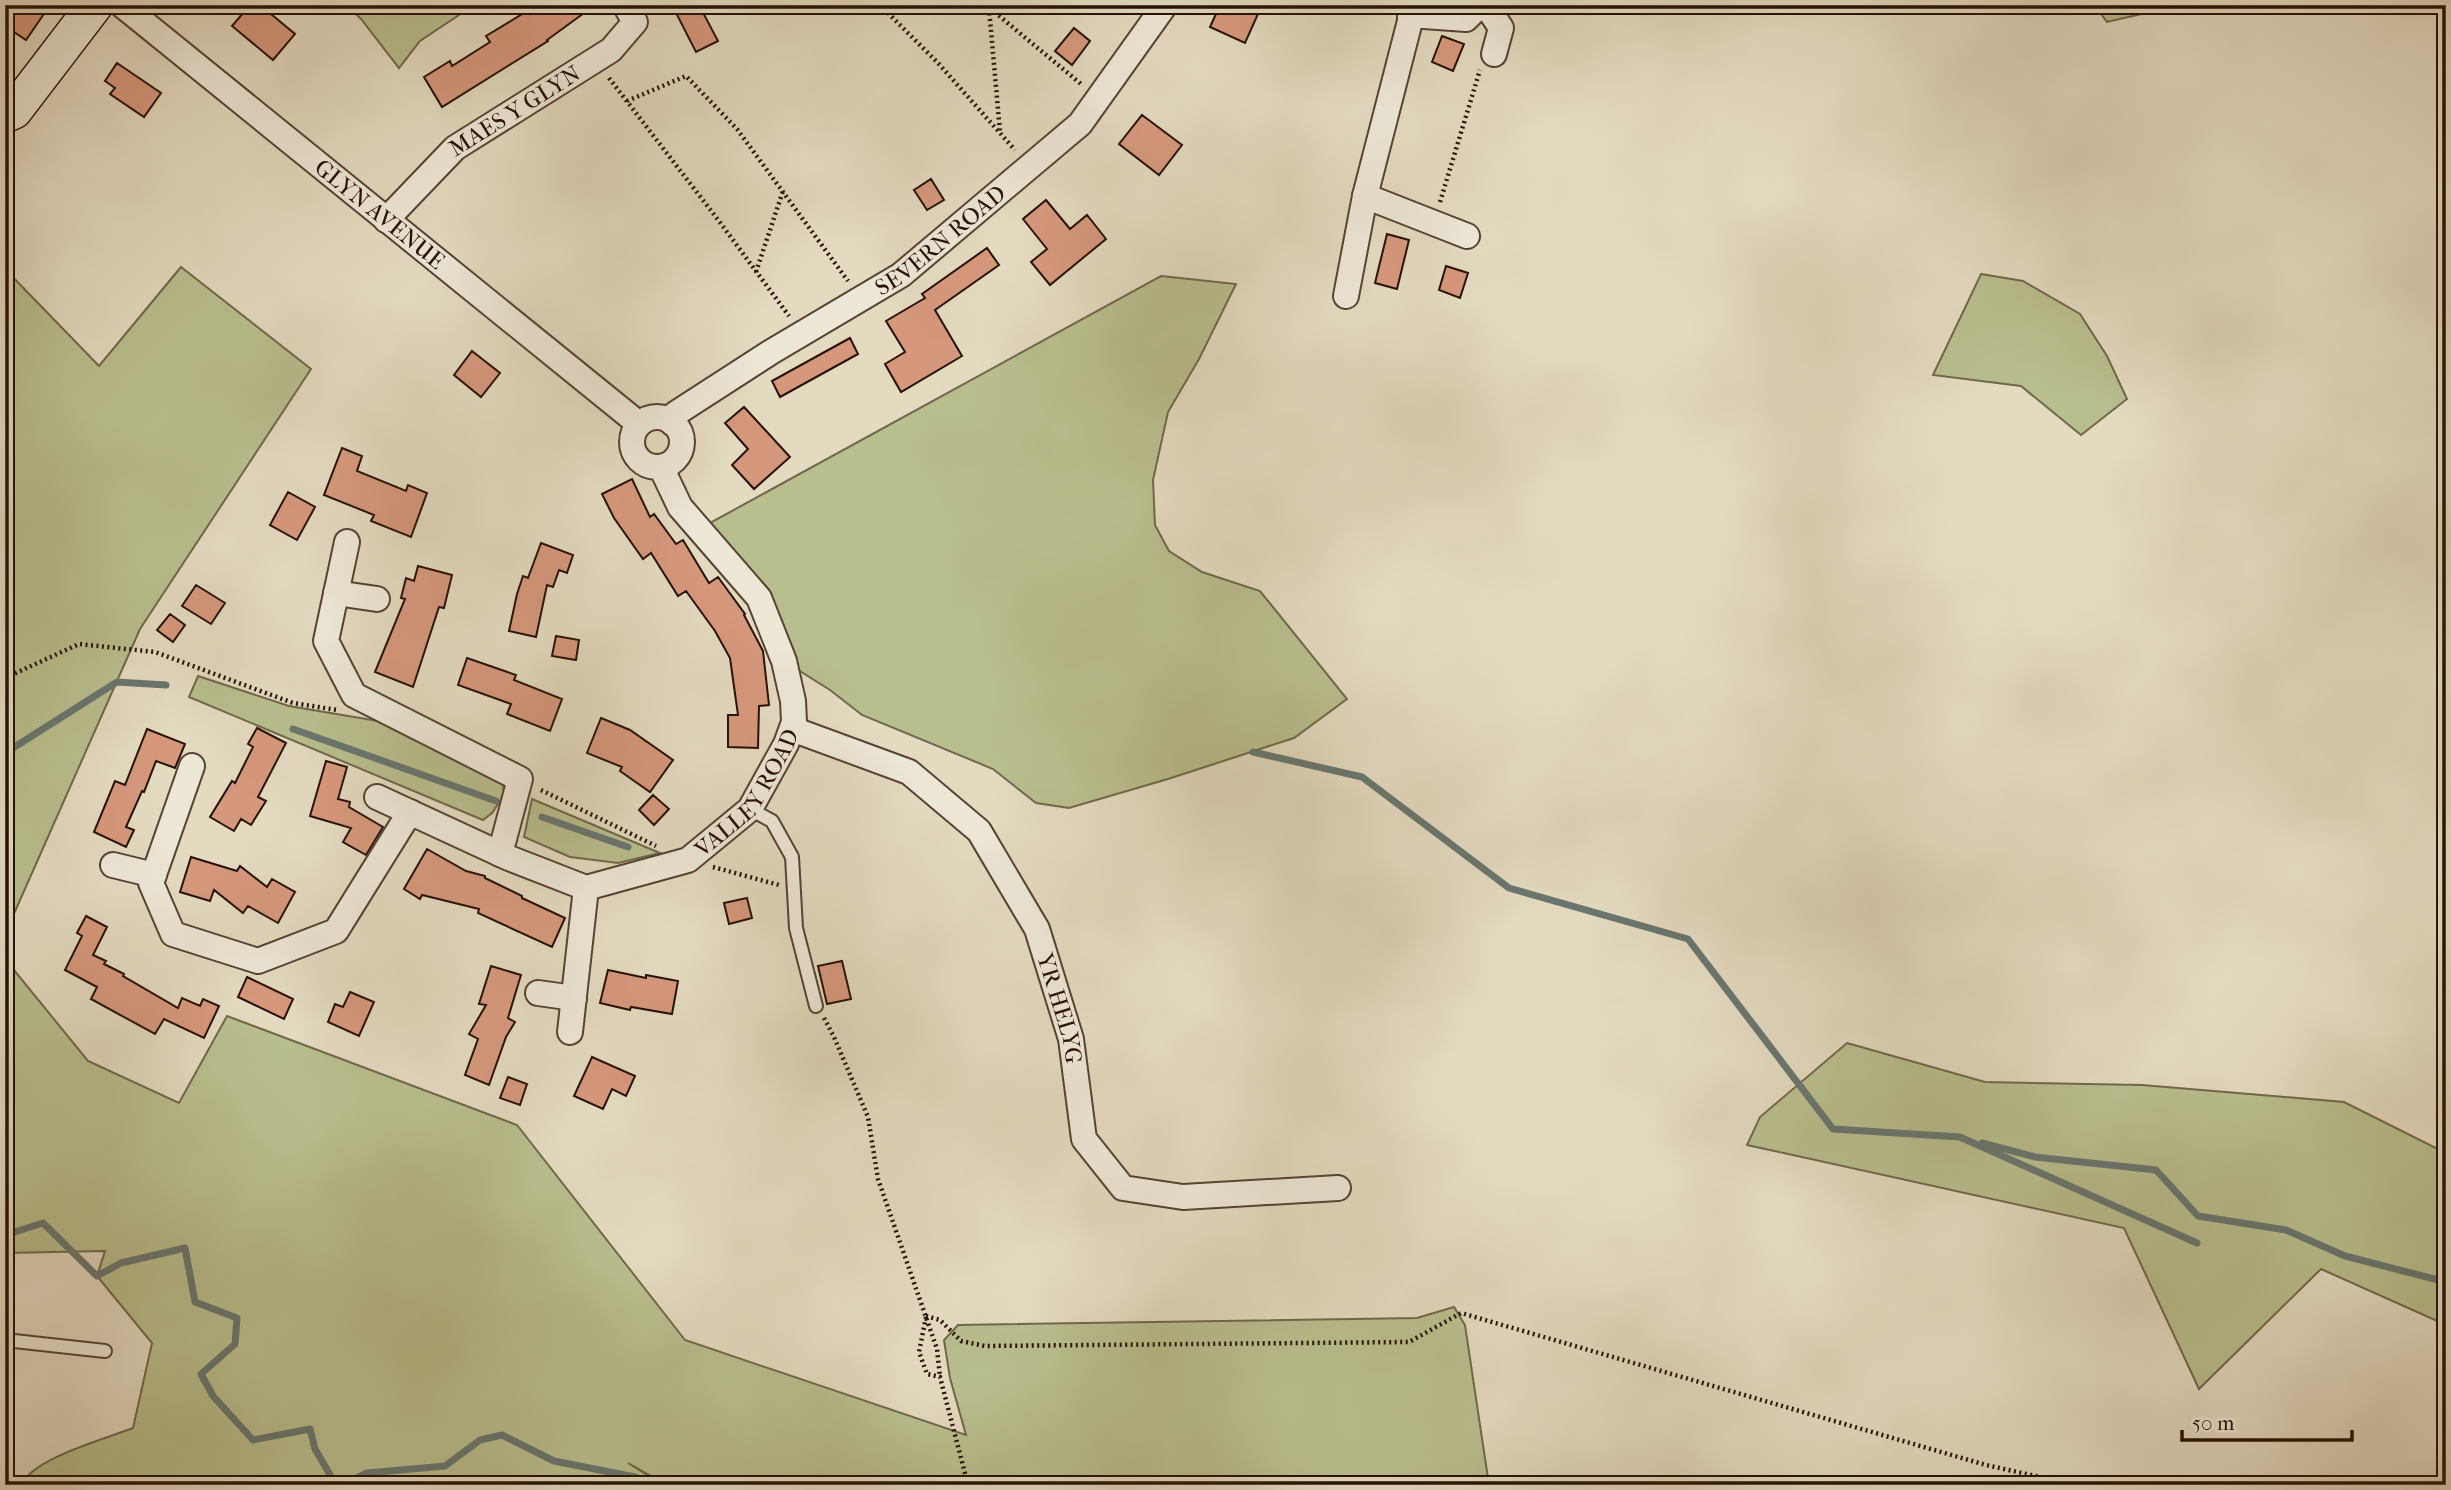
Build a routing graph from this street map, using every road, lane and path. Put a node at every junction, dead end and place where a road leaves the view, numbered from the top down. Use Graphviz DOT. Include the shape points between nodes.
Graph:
graph roads {
  1 [pos="95,5"];
  2 [pos="122,5"];
  3 [pos="625,5"];
  4 [pos="880,5"];
  5 [pos="1165,5"];
  6 [pos="1480,5"];
  7 [pos="1486,5"];
  8 [pos="987,6"];
  9 [pos="1410,10"];
  10 [pos="1494,54"];
  11 [pos="595,60"];
  12 [pos="1098,99"];
  13 [pos="627,101"];
  14 [pos="5,115"];
  15 [pos="1000,133"];
  16 [pos="1030,166"];
  17 [pos="783,190"];
  18 [pos="1365,197"];
  19 [pos="386,220"];
  20 [pos="1433,223"];
  21 [pos="1467,236"];
  22 [pos="757,272"];
  23 [pos="1346,296"];
  24 [pos="861,299"];
  25 [pos="802,334"];
  26 [pos="672,422"];
  27 [pos="639,425"];
  28 [pos="661,467"];
  29 [pos="347,542"];
  30 [pos="336,593"];
  31 [pos="377,600"];
  32 [pos="5,678"];
  33 [pos="348,711"];
  34 [pos="792,729"];
  35 [pos="192,766"];
  36 [pos="520,779"];
  37 [pos="377,797"];
  38 [pos="750,809"];
  39 [pos="410,812"];
  40 [pos="500,854"];
  41 [pos="688,860"];
  42 [pos="113,865"];
  43 [pos="154,875"];
  44 [pos="586,888"];
  45 [pos="793,889"];
  46 [pos="538,993"];
  47 [pos="573,998"];
  48 [pos="816,1006"];
  49 [pos="570,1032"];
  50 [pos="1338,1188"];
  51 [pos="926,1316"];
  52 [pos="5,1340"];
  53 [pos="105,1350"];
  54 [pos="940,1377"];
  55 [pos="968,1485"];
  56 [pos="2077,1485"];
  1 -- 14 [label="street" via="14,111"];
  2 -- 19 [label="street, GLYN AVENUE"];
  3 -- 11 [label="street, MAES Y GLYN" via="635,22 611,50"];
  4 -- 15 [label="path"];
  5 -- 12 [label="street, SEVERN ROAD"];
  6 -- 9 [label="street" via="1466,19"];
  7 -- 10 [label="street" via="1501,28"];
  8 -- 12 [label="path"];
  8 -- 15 [label="path"];
  9 -- 18 [label="street"];
  10 -- 20 [label="path" via="1485,54"];
  11 -- 13 [label="path"];
  11 -- 19 [label="street, MAES Y GLYN" via="455,148"];
  12 -- 16 [label="street, SEVERN ROAD" via="1080,124"];
  13 -- 17 [label="path" via="686,76 737,129"];
  13 -- 22 [label="path"];
  15 -- 16 [label="path"];
  16 -- 24 [label="street, SEVERN ROAD" via="901,275"];
  17 -- 22 [label="path"];
  17 -- 24 [label="path"];
  18 -- 20 [label="street"];
  18 -- 23 [label="street"];
  19 -- 27 [label="street, GLYN AVENUE"];
  20 -- 21 [label="street"];
  22 -- 25 [label="path"];
  24 -- 25 [label="street, SEVERN ROAD"];
  25 -- 26 [label="street, SEVERN ROAD" via="676,414"];
  26 -- 27 [label="street" via="659,417"];
  26 -- 28 [label="street" via="681,436 680,452"];
  27 -- 28 [label="street" via="632,438 635,453 645,465"];
  28 -- 34 [label="street, VALLEY ROAD" via="680,507 759,598 784,661 793,701"];
  29 -- 30 [label="street"];
  30 -- 31 [label="street"];
  30 -- 36 [label="street" via="326,641 354,695"];
  32 -- 33 [label="path" via="79,644 155,652 293,703"];
  34 -- 38 [label="street, VALLEY ROAD"];
  34 -- 50 [label="street, YR HELYG" via="909,772 979,831 1037,929 1071,1039 1084,1139 1123,1188 1183,1197"];
  35 -- 43 [label="street"];
  36 -- 40 [label="street"];
  36 -- 41 [label="path"];
  37 -- 39 [label="street"];
  38 -- 41 [label="street, VALLEY ROAD"];
  38 -- 45 [label="lane" via="772,821 792,858"];
  39 -- 40 [label="street"];
  39 -- 43 [label="street" via="336,931 258,961 173,934 151,883"];
  40 -- 44 [label="street"];
  41 -- 44 [label="street, VALLEY ROAD"];
  41 -- 45 [label="path"];
  42 -- 43 [label="street"];
  44 -- 47 [label="street"];
  45 -- 48 [label="lane" via="796,928"];
  46 -- 47 [label="street"];
  47 -- 49 [label="street"];
  48 -- 51 [label="path" via="868,1117 877,1179"];
  51 -- 54 [label="path"];
  51 -- 54 [label="path" via="919,1352 927,1374"];
  51 -- 56 [label="path" via="940,1320 961,1341 999,1346 1409,1342 1461,1313 1986,1465"];
  52 -- 53 [label="lane"];
  54 -- 55 [label="path"];
}
